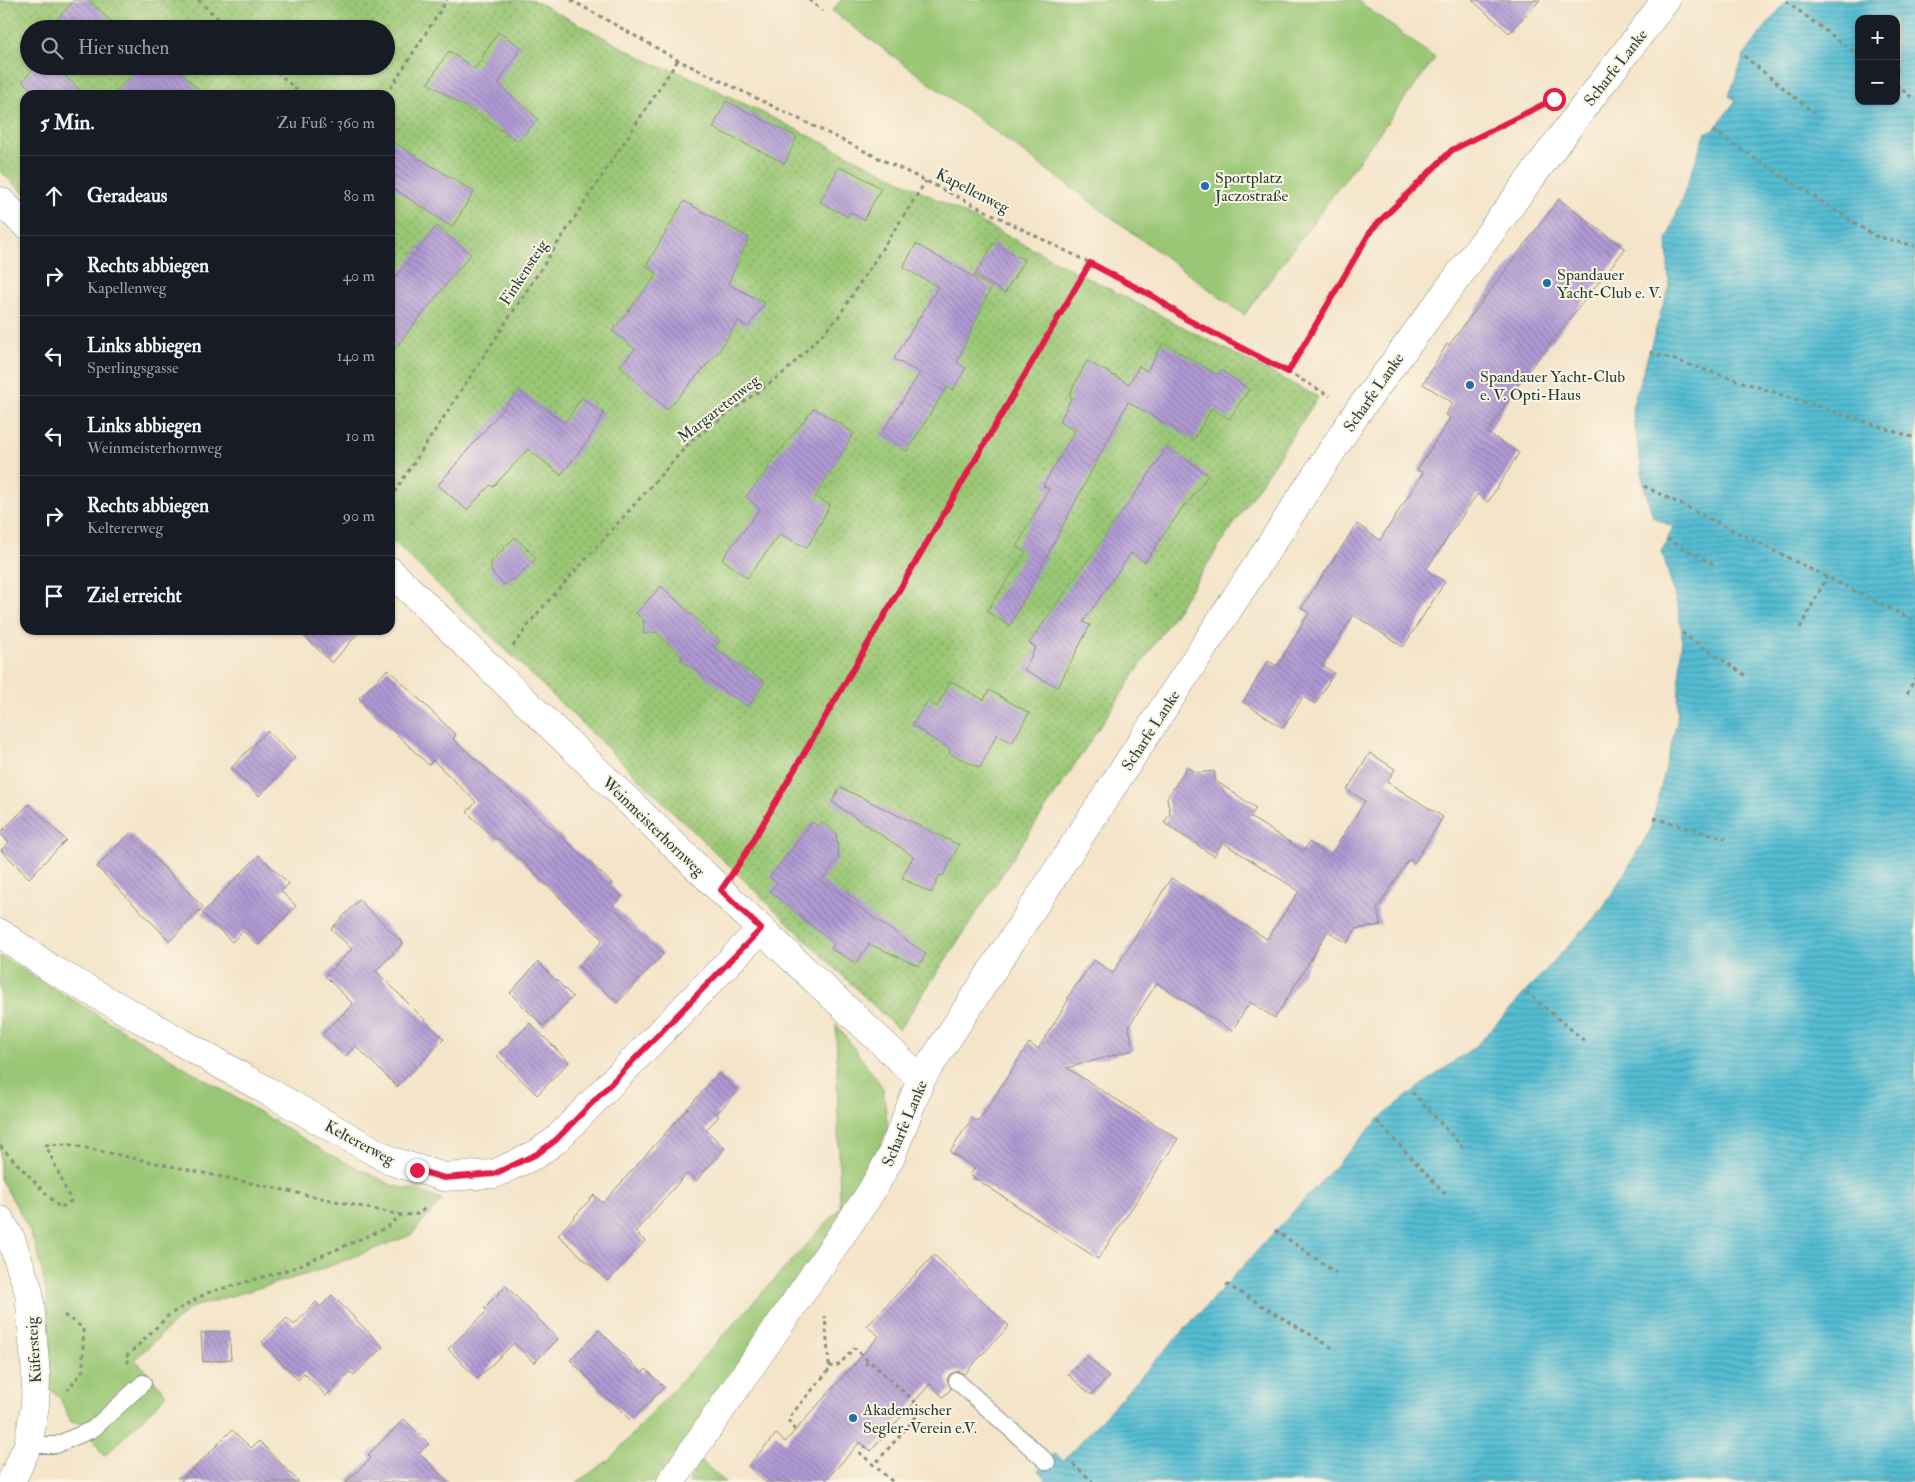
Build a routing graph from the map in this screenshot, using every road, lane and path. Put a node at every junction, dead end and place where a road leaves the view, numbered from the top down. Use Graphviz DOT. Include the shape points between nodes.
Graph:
graph roads {
  1 [pos="198,0"];
  2 [pos="447,0"];
  3 [pos="571,0"];
  4 [pos="809,0"];
  5 [pos="1666,0"];
  6 [pos="1786,1"];
  7 [pos="823,10"];
  8 [pos="219,20"];
  9 [pos="1855,53"];
  10 [pos="1744,56"];
  11 [pos="678,60"];
  12 [pos="280,75"];
  13 [pos="1900,88"];
  14 [pos="296,90"];
  15 [pos="389,90"];
  16 [pos="1915,100"];
  17 [pos="1546,103"];
  18 [pos="1814,112"];
  19 [pos="1713,131"];
  20 [pos="926,180"];
  21 [pos="0,201"];
  22 [pos="20,219"];
  23 [pos="1915,246"];
  24 [pos="1090,263"];
  25 [pos="1650,352"];
  26 [pos="1288,372"];
  27 [pos="1356,414"];
  28 [pos="1915,438"];
  29 [pos="1644,486"];
  30 [pos="395,490"];
  31 [pos="1667,539"];
  32 [pos="1713,564"];
  33 [pos="395,576"];
  34 [pos="1826,577"];
  35 [pos="1915,621"];
  36 [pos="1800,628"];
  37 [pos="1682,633"];
  38 [pos="494,671"];
  39 [pos="1745,675"];
  40 [pos="1915,678"];
  41 [pos="1907,694"];
  42 [pos="1654,818"];
  43 [pos="1726,840"];
  44 [pos="721,890"];
  45 [pos="761,929"];
  46 [pos="0,933"];
  47 [pos="1526,992"];
  48 [pos="1586,1042"];
  49 [pos="921,1079"];
  50 [pos="1412,1092"];
  51 [pos="1376,1121"];
  52 [pos="0,1146"];
  53 [pos="1466,1151"];
  54 [pos="444,1178"];
  55 [pos="1448,1196"];
  56 [pos="401,1215"];
  57 [pos="0,1220"];
  58 [pos="1275,1230"];
  59 [pos="1336,1273"];
  60 [pos="1226,1284"];
  61 [pos="826,1324"];
  62 [pos="1336,1350"];
  63 [pos="125,1358"];
  64 [pos="869,1361"];
  65 [pos="829,1365"];
  66 [pos="865,1365"];
  67 [pos="957,1381"];
  68 [pos="143,1383"];
  69 [pos="795,1430"];
  70 [pos="28,1445"];
  71 [pos="866,1446"];
  72 [pos="1066,1458"];
  73 [pos="1047,1462"];
  74 [pos="874,1465"];
  75 [pos="11,1482"];
  76 [pos="670,1482"];
  77 [pos="893,1482"];
  78 [pos="1092,1482"];
  1 -- 8 [label="path"];
  2 -- 15 [label="path"];
  3 -- 11 [label="path, Kapellenweg"];
  4 -- 7 [label="path"];
  5 -- 27 [label="street, Scharfe Lanke"];
  6 -- 9 [label="path"];
  10 -- 18 [label="path"];
  11 -- 20 [label="path, Kapellenweg"];
  11 -- 30 [label="path, Finkensteig"];
  12 -- 14 [label="path"];
  13 -- 16 [label="path"];
  17 -- 26 [label="path" via="1452,150 1372,229"];
  19 -- 23 [label="path" via="1875,236"];
  20 -- 24 [label="path, Kapellenweg"];
  20 -- 38 [label="path, Margaretenweg" via="836,319 786,371 692,440 535,616"];
  21 -- 22 [label="street"];
  24 -- 26 [label="path, Kapellenweg" via="1156,298 1186,319"];
  24 -- 44 [label="path" via="743,858"];
  25 -- 28 [label="path"];
  26 -- 27 [label="path, Kapellenweg"];
  27 -- 49 [label="street, Scharfe Lanke"];
  29 -- 34 [label="path"];
  31 -- 32 [label="path"];
  33 -- 38 [label="street, Weinmeisterhornweg"];
  34 -- 35 [label="path"];
  34 -- 36 [label="path"];
  37 -- 39 [label="path"];
  38 -- 44 [label="street, Weinmeisterhornweg"];
  40 -- 41 [label="path"];
  42 -- 43 [label="path"];
  44 -- 45 [label="street, Weinmeisterhornweg"];
  45 -- 49 [label="street, Weinmeisterhornweg"];
  45 -- 54 [label="street, Keltererweg" via="556,1140 537,1154 494,1174"];
  46 -- 54 [label="street, Keltererweg" via="50,968 391,1160"];
  47 -- 48 [label="path"];
  49 -- 76 [label="street, Scharfe Lanke" via="891,1158 870,1195"];
  50 -- 53 [label="path"];
  51 -- 55 [label="path"];
  52 -- 56 [label="path" via="60,1208 71,1201 46,1145 67,1144"];
  54 -- 56 [label="path" via="430,1203 419,1214"];
  56 -- 63 [label="path" via="386,1228 291,1269 207,1293 170,1314"];
  57 -- 70 [label="street, Küfersteig" via="29,1292 36,1376"];
  58 -- 59 [label="path"];
  60 -- 62 [label="path"];
  61 -- 65 [label="path"];
  64 -- 65 [label="path" via="854,1348 840,1364"];
  64 -- 66 [label="path"];
  64 -- 74 [label="path" via="923,1409"];
  65 -- 69 [label="path" via="824,1376 791,1415 789,1422"];
  67 -- 73 [label="lane"];
  68 -- 70 [label="lane" via="93,1430 56,1446"];
  70 -- 75 [label="street, Küfersteig"];
  71 -- 74 [label="path" via="860,1453"];
  72 -- 78 [label="path"];
  74 -- 77 [label="path"];
}
